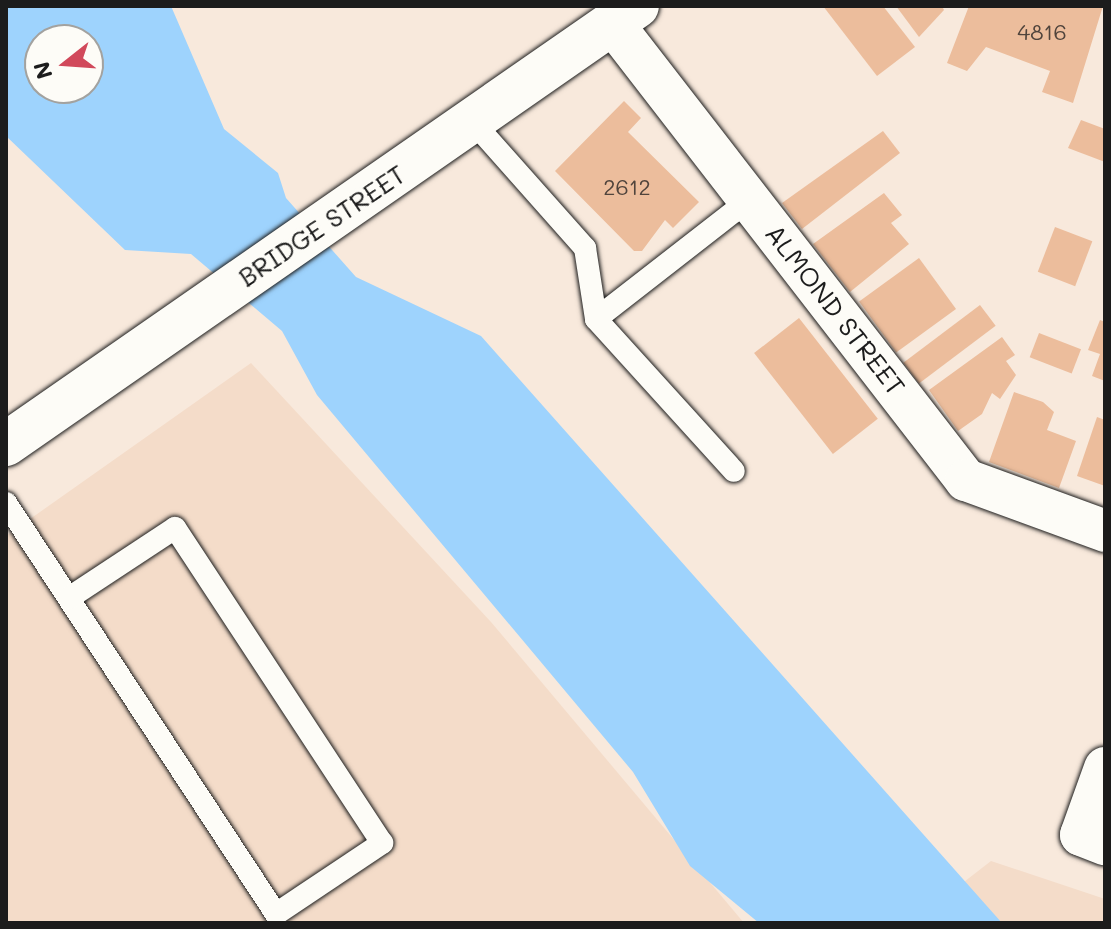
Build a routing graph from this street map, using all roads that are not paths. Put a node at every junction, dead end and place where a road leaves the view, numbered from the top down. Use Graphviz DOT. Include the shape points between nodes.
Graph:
graph roads {
  1 [pos="617,12"];
  2 [pos="473,122"];
  3 [pos="749,200"];
  4 [pos="596,319"];
  5 [pos="6,444"];
  6 [pos="734,471"];
  7 [pos="6,503"];
  8 [pos="1105,531"];
  9 [pos="69,598"];
  10 [pos="1105,768"];
  11 [pos="1093,840"];
  1 -- 2 [label="main road, BRIDGE STREET"];
  1 -- 3 [label="street, ALMOND STREET"];
  2 -- 4 [label="lane" via="585,248"];
  2 -- 5 [label="main road, BRIDGE STREET"];
  3 -- 4 [label="lane"];
  3 -- 8 [label="street, ALMOND STREET" via="966,480"];
  4 -- 6 [label="lane"];
  7 -- 9 [label="lane"];
  9 -- 9 [label="lane" via="276,914 382,843 175,528"];
  10 -- 11 [label="street"];
}
